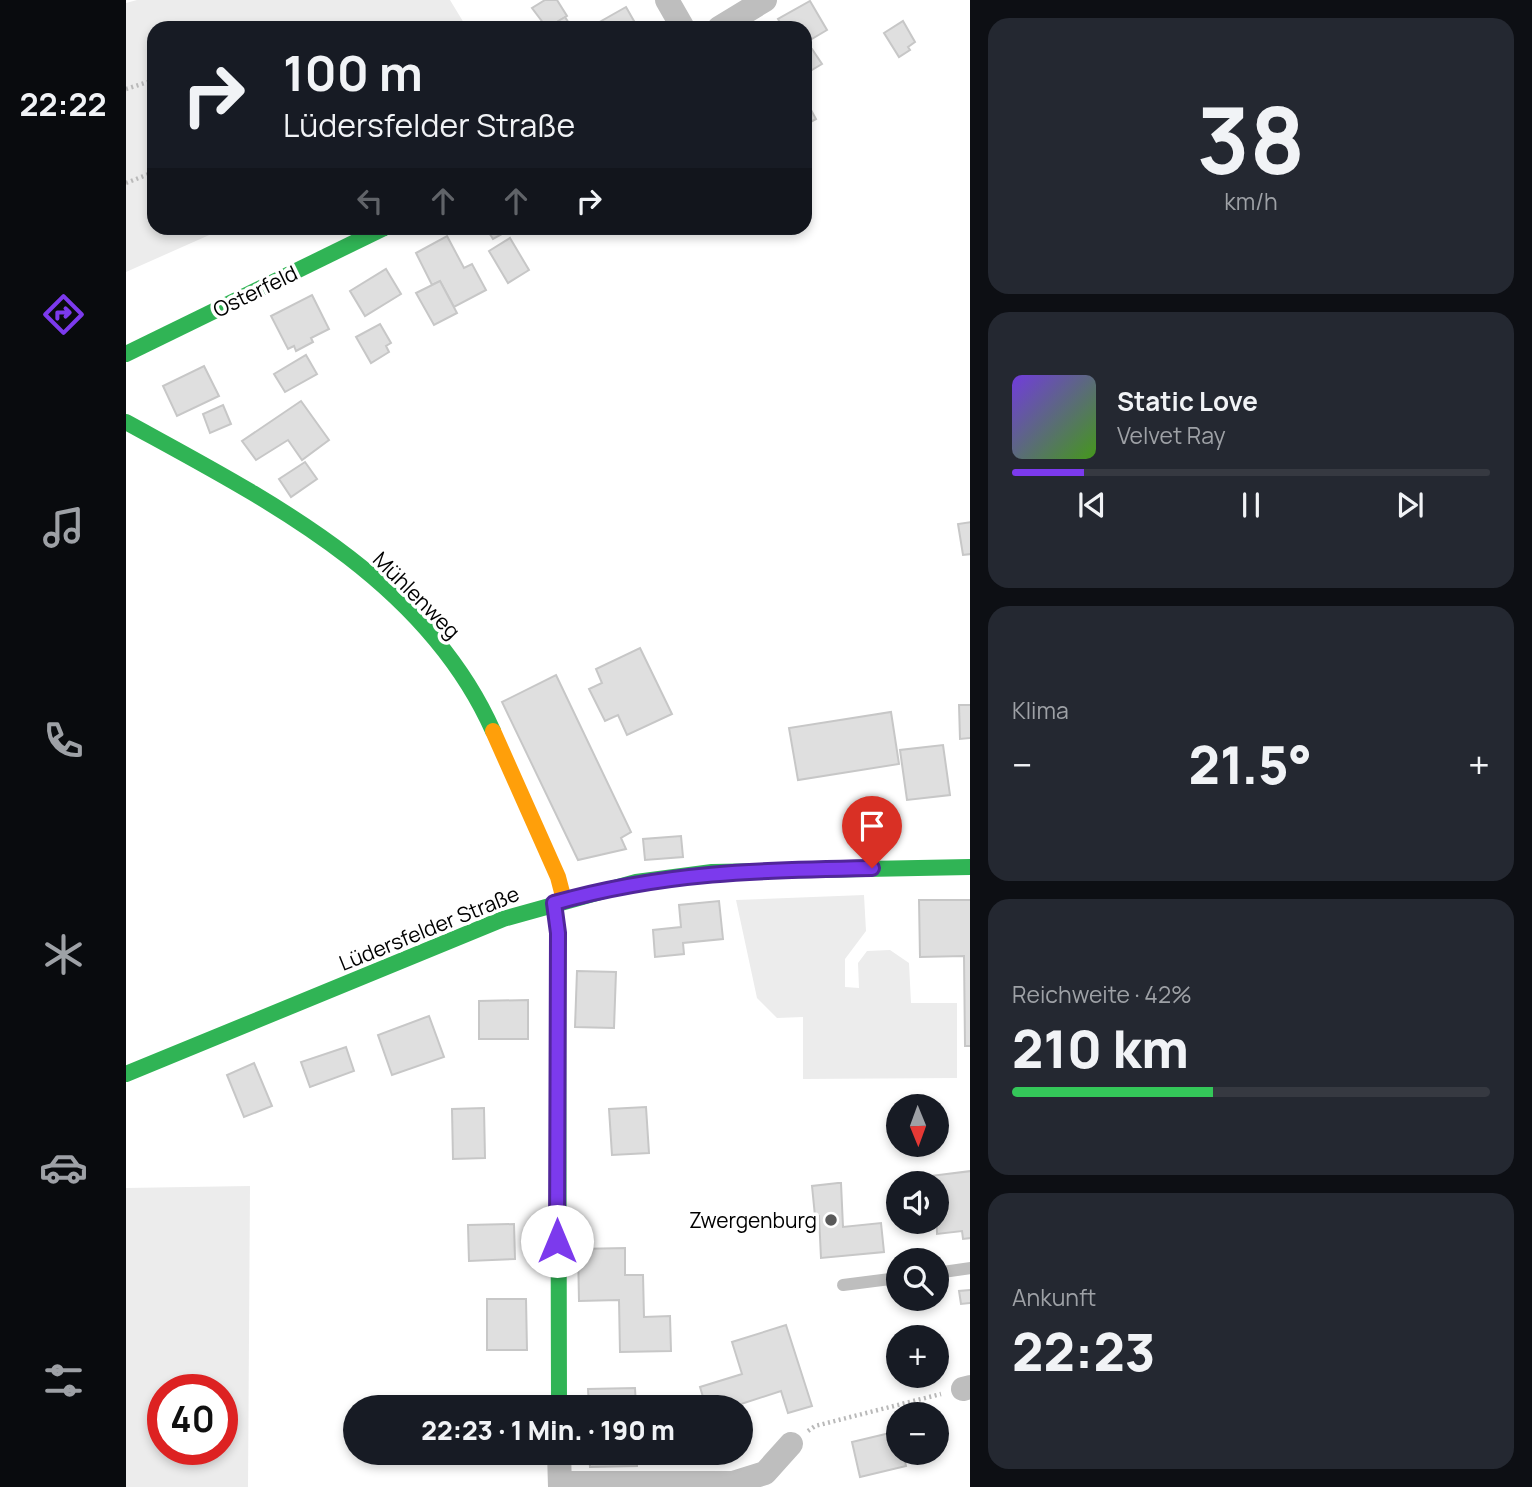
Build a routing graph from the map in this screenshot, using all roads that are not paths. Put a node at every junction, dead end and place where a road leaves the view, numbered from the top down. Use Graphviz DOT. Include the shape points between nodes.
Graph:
graph roads {
  1 [pos="667,0"];
  2 [pos="765,0"];
  3 [pos="679,21"];
  4 [pos="730,21"];
  5 [pos="370,235"];
  6 [pos="126,354"];
  7 [pos="126,422"];
  8 [pos="970,867"];
  9 [pos="559,901"];
  10 [pos="126,1074"];
  11 [pos="970,1268"];
  12 [pos="949,1270"];
  13 [pos="886,1280"];
  14 [pos="843,1285"];
  15 [pos="559,1395"];
  16 [pos="791,1444"];
  17 [pos="559,1465"];
  18 [pos="560,1485"];
  1 -- 3 [label="street"];
  2 -- 4 [label="street"];
  5 -- 6 [label="street, Osterfeld"];
  7 -- 9 [label="street, Mühlenweg" via="283,509 361,567 433,634 477,695 558,877"];
  8 -- 9 [label="street, Lüdersfelder Straße" via="712,872 636,882"];
  9 -- 10 [label="street, Lüdersfelder Straße" via="503,919"];
  9 -- 15 [label="street, Mühlenweg"];
  11 -- 12 [label="lane"];
  13 -- 14 [label="lane"];
  16 -- 18 [label="street" via="765,1473 733,1483"];
  17 -- 18 [label="street"];
}
